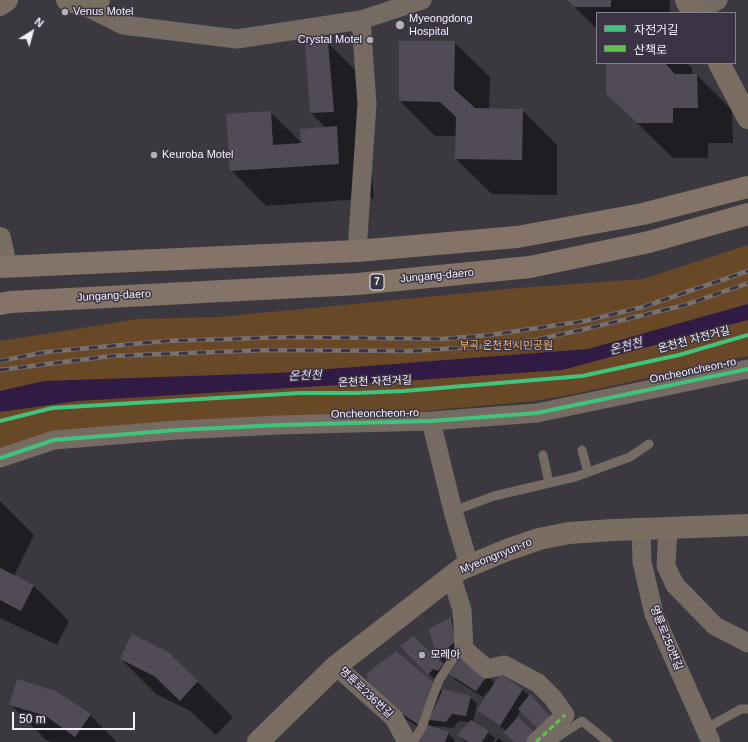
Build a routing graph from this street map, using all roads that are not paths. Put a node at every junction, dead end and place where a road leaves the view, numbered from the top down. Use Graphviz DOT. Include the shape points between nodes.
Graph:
graph roads {
  1 [pos="7,0"];
  2 [pos="422,0"];
  3 [pos="686,0"];
  4 [pos="718,0"];
  5 [pos="83,2"];
  6 [pos="0,5"];
  7 [pos="693,12"];
  8 [pos="696,12"];
  9 [pos="361,20"];
  10 [pos="720,64"];
  11 [pos="748,118"];
  12 [pos="748,187"];
  13 [pos="748,214"];
  14 [pos="0,238"];
  15 [pos="357,251"];
  16 [pos="3,266"];
  17 [pos="0,304"];
  18 [pos="748,369"];
  19 [pos="431,421"];
  20 [pos="650,444"];
  21 [pos="582,450"];
  22 [pos="543,455"];
  23 [pos="0,458"];
  24 [pos="588,472"];
  25 [pos="549,483"];
  26 [pos="453,511"];
  27 [pos="748,525"];
  28 [pos="668,528"];
  29 [pos="640,529"];
  30 [pos="460,570"];
  31 [pos="748,643"];
  32 [pos="464,649"];
  33 [pos="336,666"];
  34 [pos="748,709"];
  35 [pos="574,718"];
  36 [pos="708,736"];
  37 [pos="258,742"];
  38 [pos="407,742"];
  39 [pos="413,742"];
  40 [pos="536,742"];
  41 [pos="550,742"];
  42 [pos="608,742"];
  1 -- 6 [label="main road"];
  2 -- 9 [label="street"];
  3 -- 7 [label="main road"];
  4 -- 8 [label="street"];
  5 -- 9 [label="street" via="123,25 237,39"];
  9 -- 15 [label="street" via="367,104"];
  10 -- 11 [label="main road"];
  12 -- 15 [label="main road" via="643,214 518,237"];
  13 -- 17 [label="main road, Jungang-daero / 7" via="649,242 530,267 358,284"];
  14 -- 16 [label="main road"];
  15 -- 16 [label="main road"];
  18 -- 19 [label="street, Oncheoncheon-ro" via="537,413"];
  19 -- 23 [label="street, Oncheoncheon-ro" via="176,430 54,440"];
  19 -- 26 [label="street"];
  20 -- 24 [label="lane" via="630,457"];
  21 -- 24 [label="lane"];
  22 -- 25 [label="lane"];
  24 -- 25 [label="lane"];
  25 -- 26 [label="lane" via="494,496"];
  26 -- 30 [label="street"];
  27 -- 28 [label="main road, Myeongnyun-ro"];
  28 -- 29 [label="main road, Myeongnyun-ro"];
  28 -- 31 [label="street" via="666,566 675,585 715,626"];
  29 -- 30 [label="main road, Myeongnyun-ro" via="553,536 507,550"];
  29 -- 36 [label="street, 명륜로250번길" via="642,562 654,614"];
  30 -- 32 [label="street"];
  30 -- 33 [label="main road, Myeongnyun-ro"];
  32 -- 35 [label="street" via="487,669 504,665 538,683"];
  32 -- 39 [label="lane" via="455,656 439,680 422,727"];
  33 -- 37 [label="main road, Myeongnyun-ro"];
  33 -- 38 [label="street, 명륜로236번길" via="394,718"];
  34 -- 36 [label="lane" via="741,709"];
  35 -- 40 [label="street"];
  35 -- 41 [label="lane"];
  35 -- 42 [label="lane"];
}
